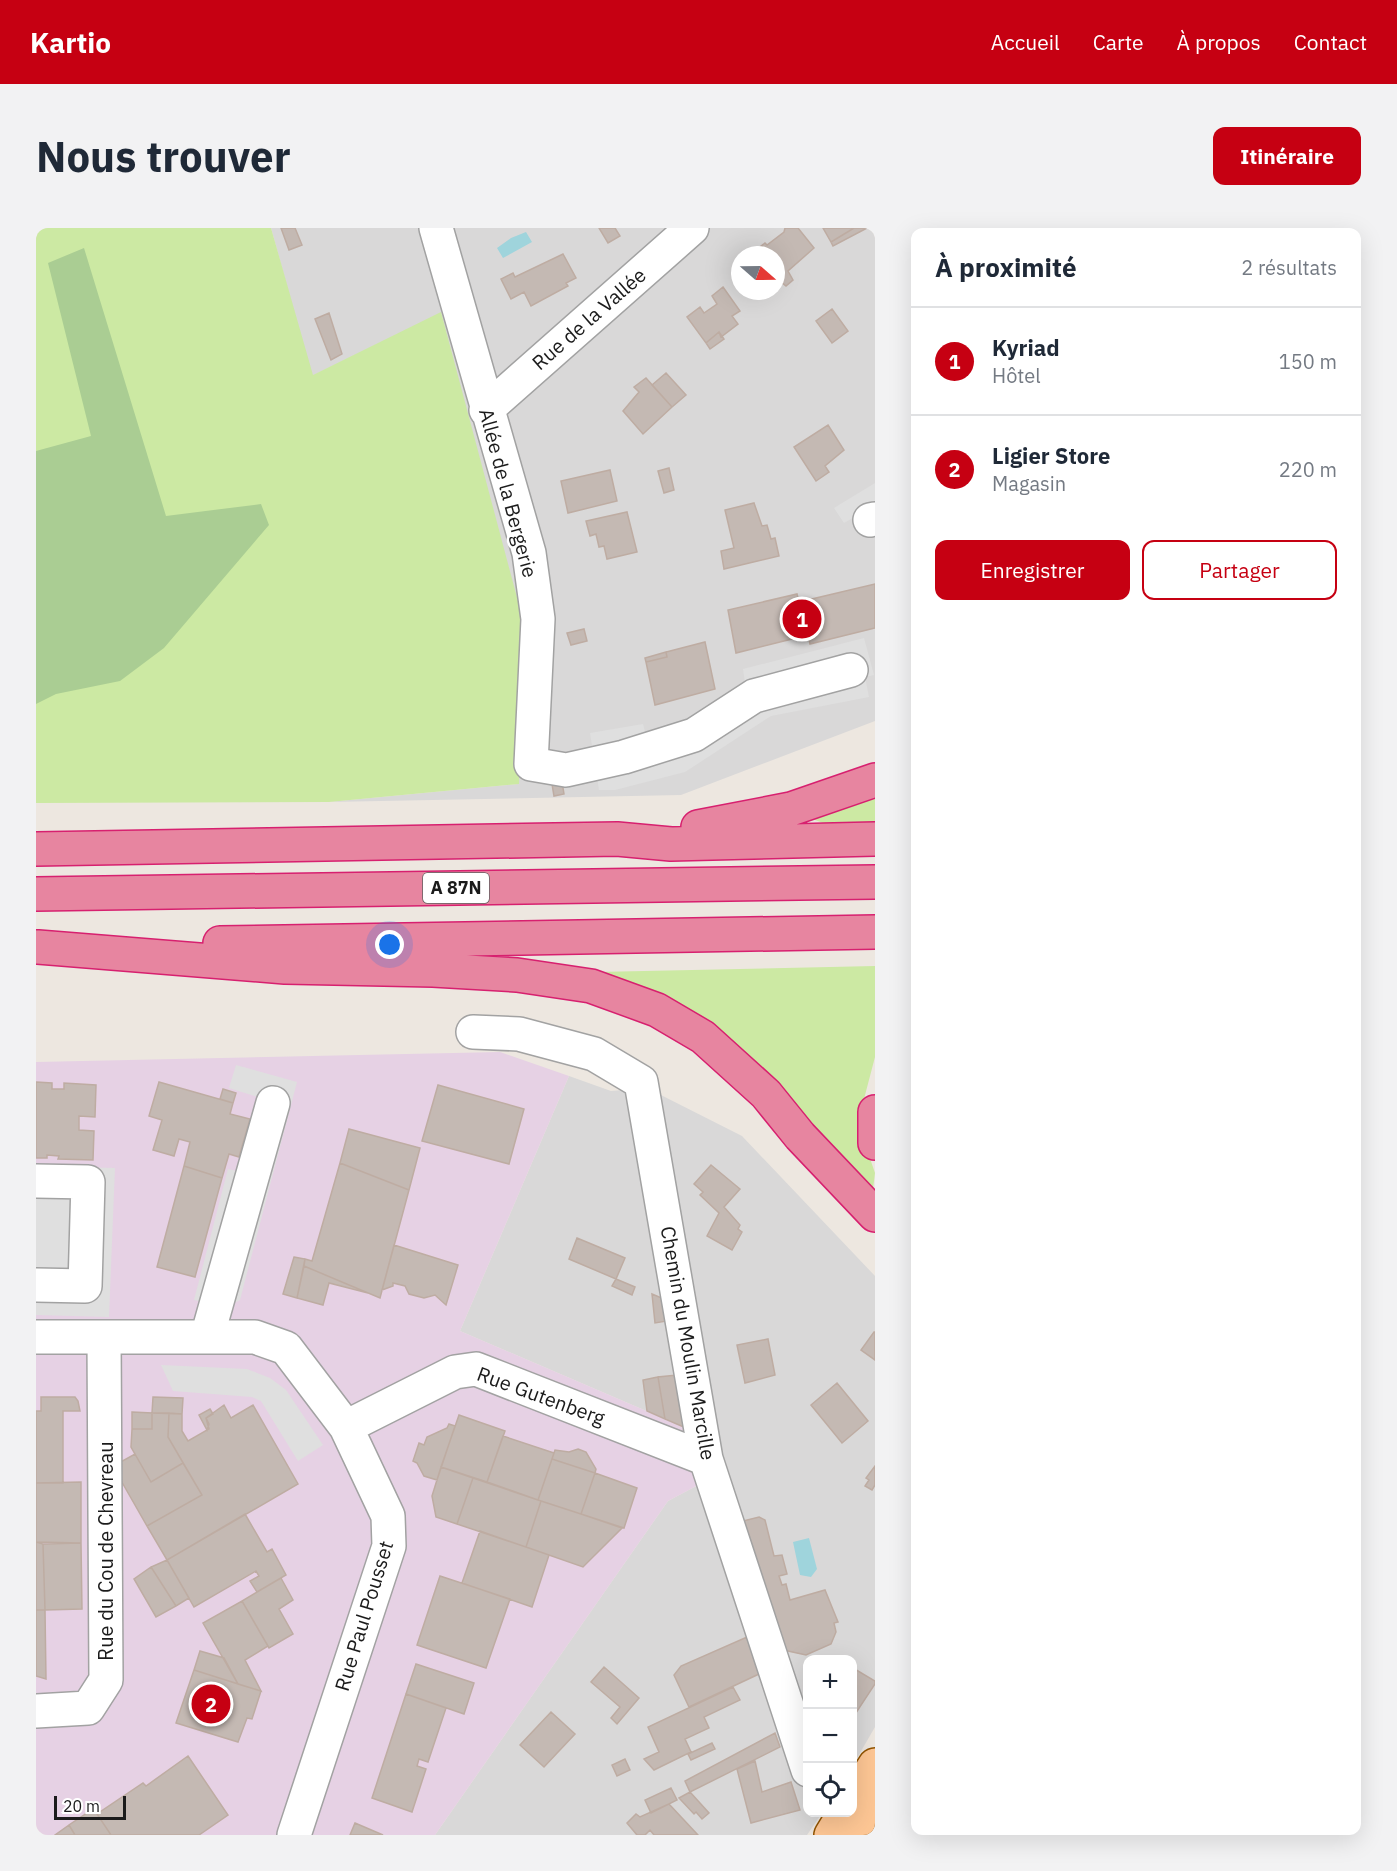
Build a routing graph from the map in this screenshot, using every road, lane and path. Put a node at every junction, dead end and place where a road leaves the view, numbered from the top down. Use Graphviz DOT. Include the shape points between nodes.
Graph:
graph roads {
  1 [pos="436,228"];
  2 [pos="692,228"];
  3 [pos="486,410"];
  4 [pos="851,670"];
  5 [pos="875,780"];
  6 [pos="616,839"];
  7 [pos="875,839"];
  8 [pos="36,849"];
  9 [pos="875,882"];
  10 [pos="36,894"];
  11 [pos="875,932"];
  12 [pos="37,947"];
  13 [pos="473,1032"];
  14 [pos="273,1103"];
  15 [pos="875,1112"];
  16 [pos="875,1143"];
  17 [pos="36,1181"];
  18 [pos="875,1215"];
  19 [pos="36,1285"];
  20 [pos="36,1337"];
  21 [pos="104,1337"];
  22 [pos="207,1337"];
  23 [pos="346,1427"];
  24 [pos="706,1459"];
  25 [pos="36,1711"];
  26 [pos="805,1763"];
  27 [pos="875,1765"];
  28 [pos="857,1793"];
  29 [pos="875,1809"];
  30 [pos="839,1825"];
  31 [pos="294,1835"];
  1 -- 3 [label="street, Allée de la Bergerie"];
  2 -- 3 [label="street, Rue de la Vallée"];
  3 -- 4 [label="street, Allée de la Bergerie" via="529,554 538,619 531,764 566,770 624,757 694,735 754,696"];
  5 -- 6 [label="highway" via="790,809 710,826"];
  6 -- 7 [label="highway" via="671,844"];
  6 -- 8 [label="highway"];
  9 -- 10 [label="highway, A 87N"];
  11 -- 12 [label="highway"];
  12 -- 18 [label="highway" via="285,967 517,975 591,986 657,1010 703,1037 766,1095"];
  13 -- 24 [label="street, Chemin du Moulin Marcille" via="519,1034 594,1054 641,1082"];
  14 -- 22 [label="street"];
  15 -- 16 [label="highway"];
  17 -- 19 [label="street" via="87,1182 85,1286"];
  20 -- 21 [label="street, Rue Paul Pousset"];
  21 -- 22 [label="street, Rue Paul Pousset"];
  21 -- 25 [label="street, Rue du Cou de Chevreau" via="106,1680 88,1708"];
  22 -- 23 [label="street, Rue Paul Pousset" via="255,1337 286,1348"];
  23 -- 24 [label="street, Rue Gutenberg" via="455,1372 476,1369"];
  23 -- 31 [label="street, Rue Paul Pousset" via="388,1516 389,1546"];
  24 -- 26 [label="street, Chemin du Moulin Marcille"];
  27 -- 28 [label="main road"];
  29 -- 30 [label="main road"];
}
